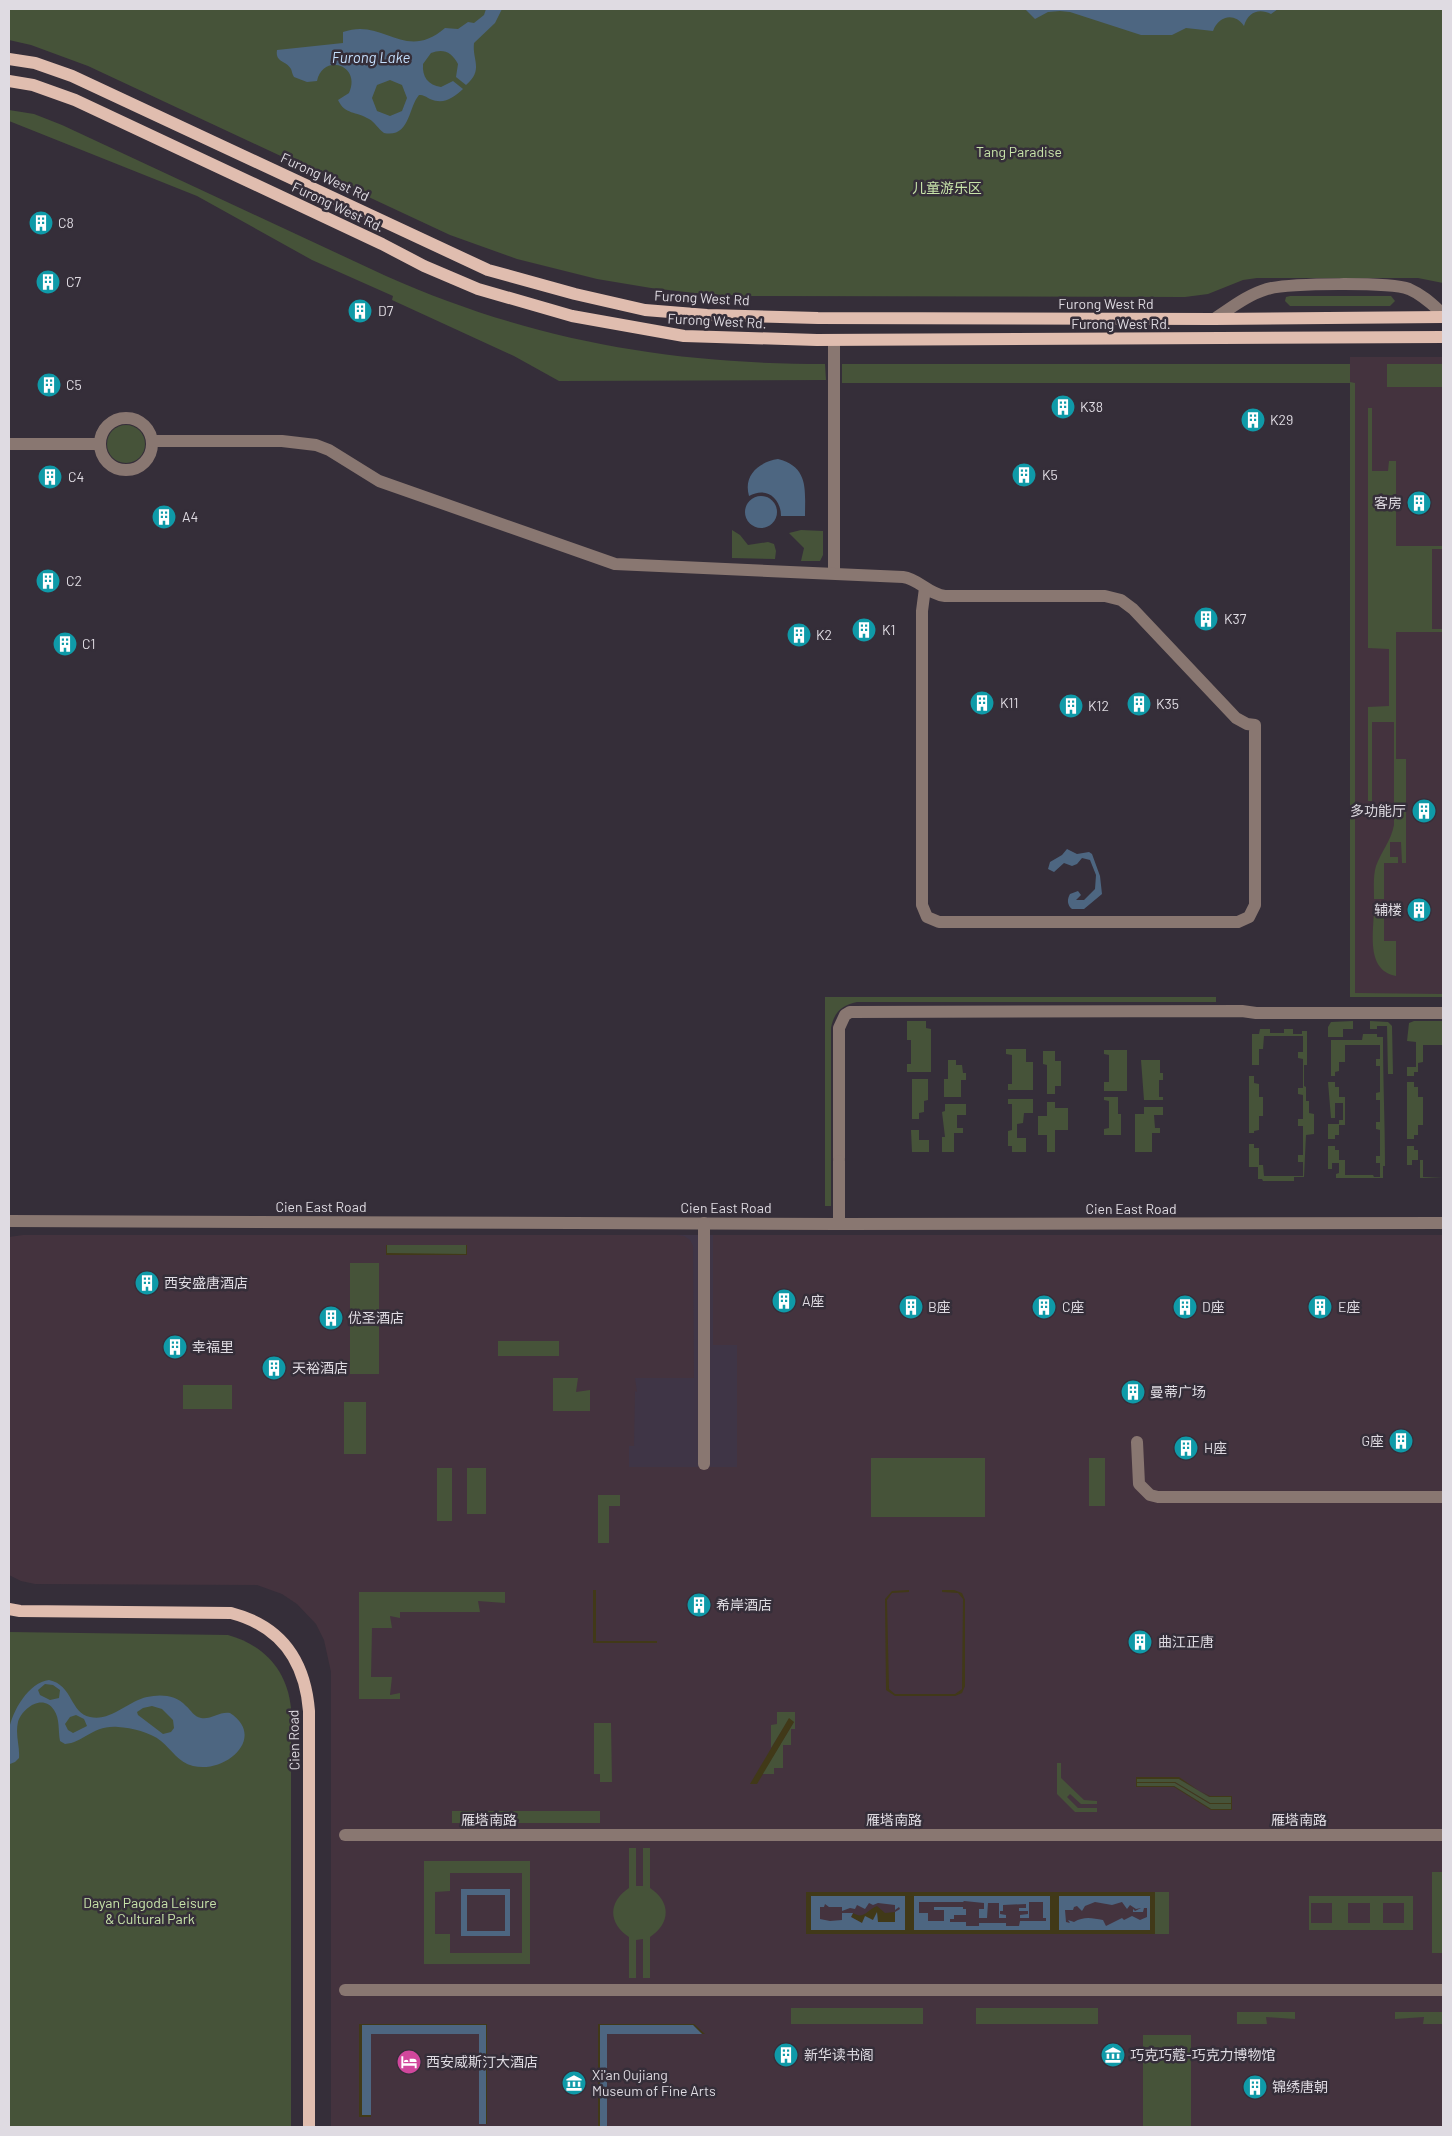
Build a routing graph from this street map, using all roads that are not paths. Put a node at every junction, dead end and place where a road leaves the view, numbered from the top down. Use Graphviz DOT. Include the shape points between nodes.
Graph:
graph roads {
  1 [pos="9,60"];
  2 [pos="9,81"];
  3 [pos="1443,316"];
  4 [pos="1214,319"];
  5 [pos="1443,337"];
  6 [pos="834,340"];
  7 [pos="153,441"];
  8 [pos="9,444"];
  9 [pos="100,444"];
  10 [pos="834,573"];
  11 [pos="925,588"];
  12 [pos="1443,1014"];
  13 [pos="9,1221"];
  14 [pos="704,1223"];
  15 [pos="1443,1223"];
  16 [pos="840,1224"];
  17 [pos="1137,1442"];
  18 [pos="704,1464"];
  19 [pos="1443,1497"];
  20 [pos="9,1609"];
  21 [pos="345,1835"];
  22 [pos="1443,1835"];
  23 [pos="345,1990"];
  24 [pos="1443,1990"];
  25 [pos="309,2127"];
  1 -- 4 [label="main road, Furong West Rd" via="35,63 72,76 488,270 637,308 707,315 818,318"];
  2 -- 6 [label="main road, Furong West Rd." via="32,85 75,100 478,289 572,316 684,336"];
  3 -- 4 [label="main road, Furong West Rd"];
  3 -- 4 [label="street" via="1423,297 1392,285 1300,285 1268,289 1245,298"];
  5 -- 6 [label="main road, Furong West Rd."];
  6 -- 10 [label="street"];
  7 -- 9 [label="street" via="145,426 126,418 109,424"];
  7 -- 9 [label="street" via="151,454 145,463 126,471 109,464"];
  7 -- 10 [label="street" via="282,441 316,445 379,481 612,564"];
  8 -- 9 [label="street"];
  10 -- 11 [label="street" via="912,578"];
  11 -- 11 [label="street" via="945,596 1105,596 1120,600 1134,608 1236,718 1255,725 1255,905 1250,917 1238,922 939,922 927,917 922,905 922,611"];
  12 -- 16 [label="street" via="1256,1014 1242,1010 850,1012 841,1021 840,1028"];
  13 -- 14 [label="street, Cien East Road"];
  14 -- 16 [label="street, Cien East Road"];
  14 -- 18 [label="street"];
  15 -- 16 [label="street, Cien East Road"];
  17 -- 19 [label="street" via="1139,1484 1150,1495 1158,1497"];
  20 -- 25 [label="main road, Cien Road" via="231,1613 266,1628 294,1656 308,1693 309,1711"];
  21 -- 22 [label="street, 雁塔南路"];
  23 -- 24 [label="street"];
}
